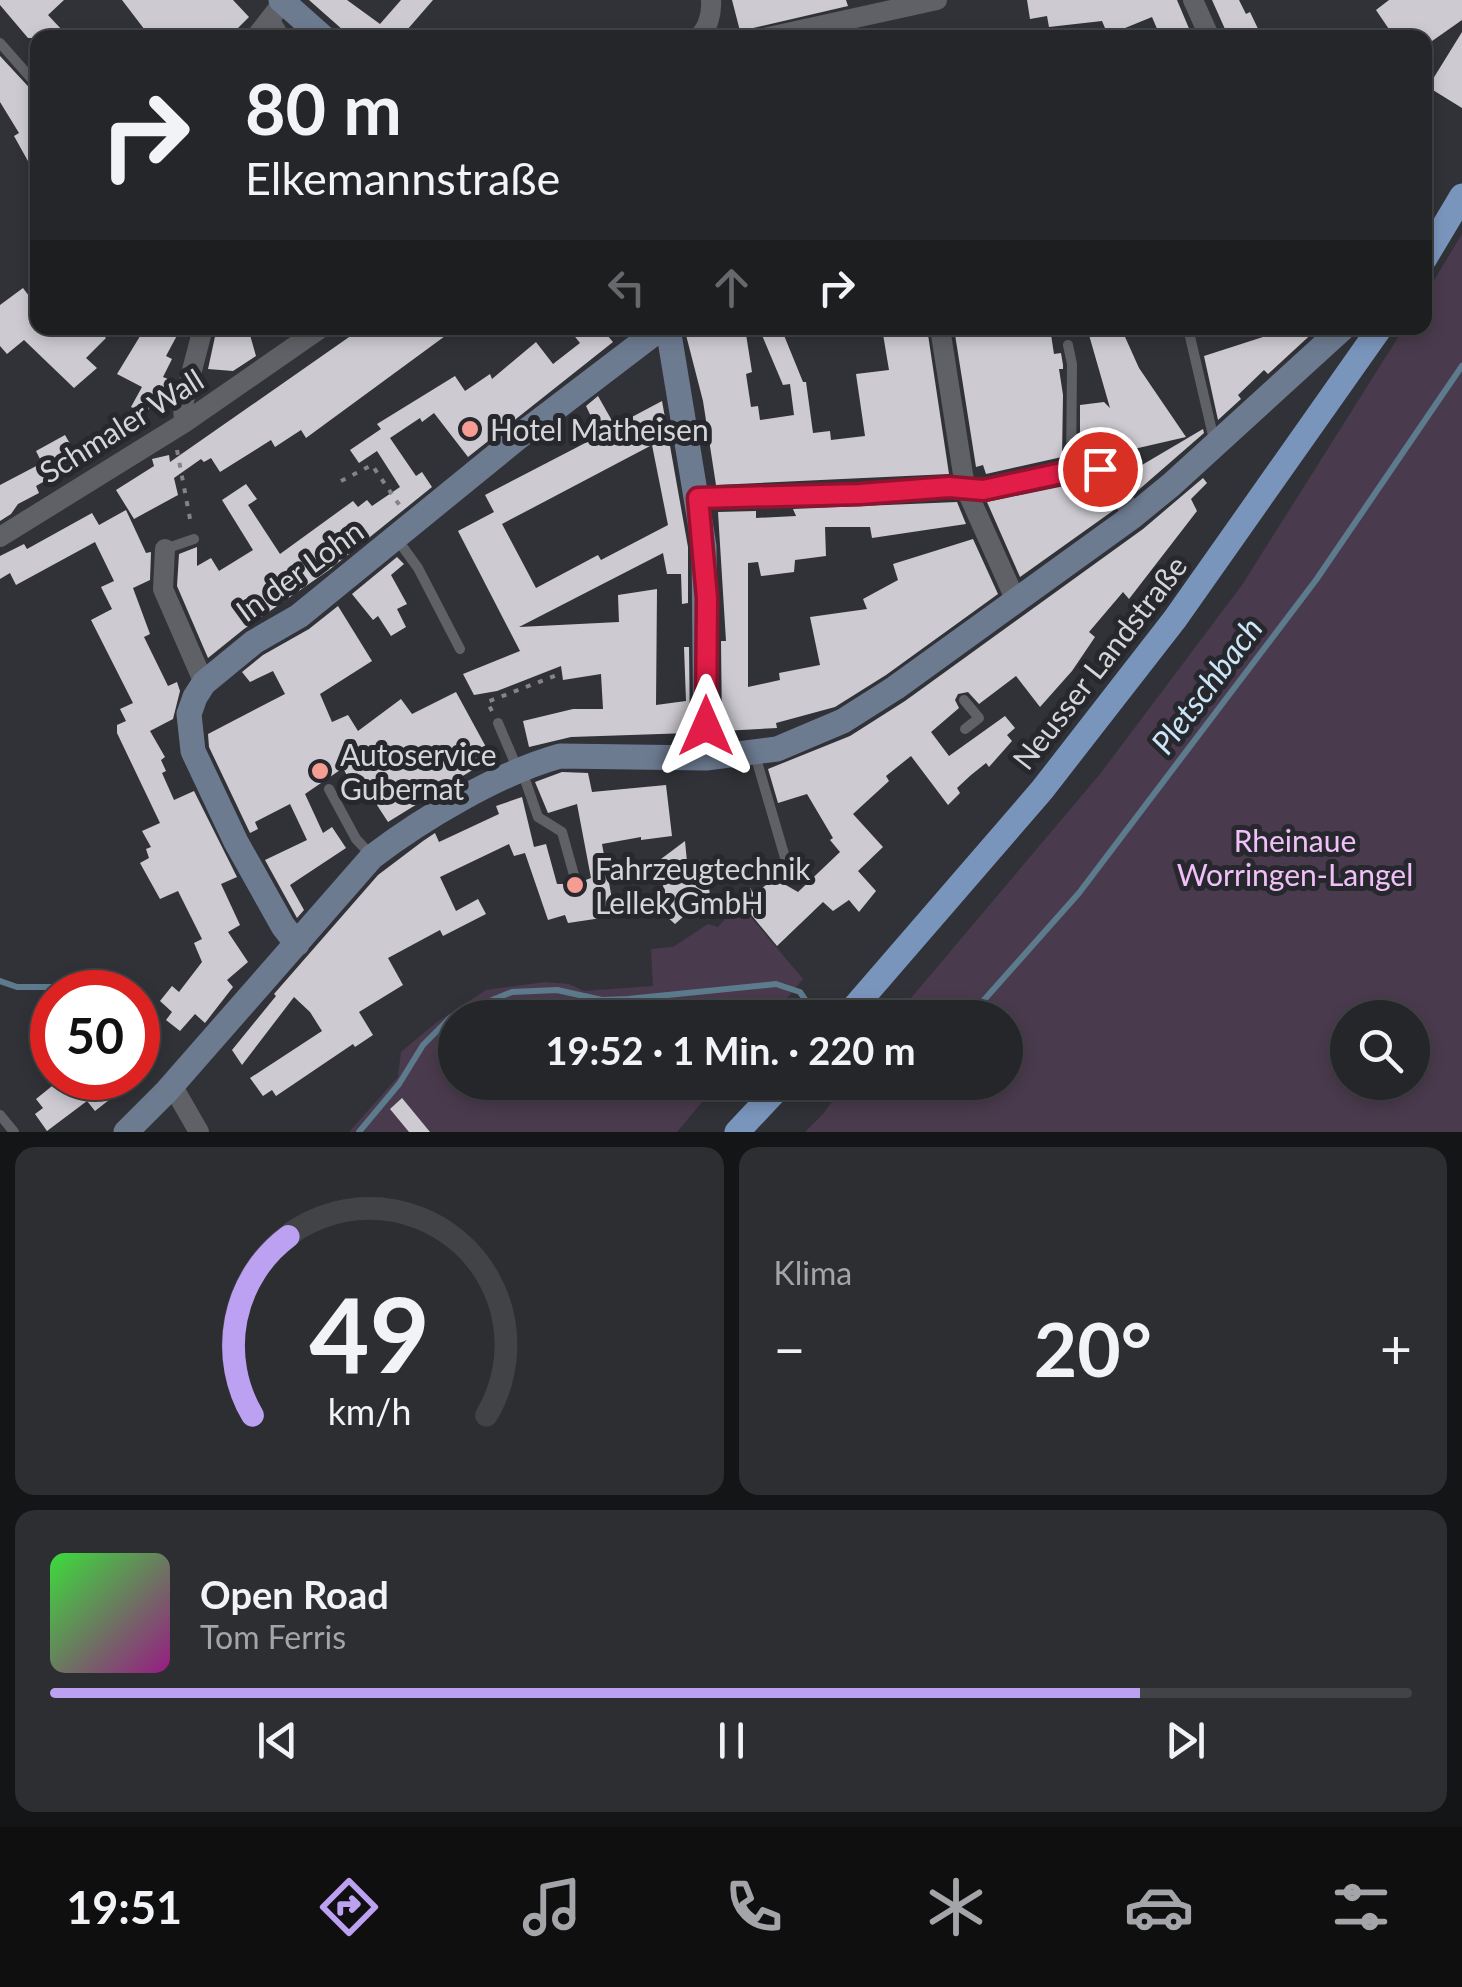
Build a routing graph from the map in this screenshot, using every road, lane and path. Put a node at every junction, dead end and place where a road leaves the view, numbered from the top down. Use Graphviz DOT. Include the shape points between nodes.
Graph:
graph roads {
  1 [pos="711,0"];
  2 [pos="937,0"];
  3 [pos="1194,0"];
  4 [pos="279,6"];
  5 [pos="261,30"];
  6 [pos="313,30"];
  7 [pos="705,30"];
  8 [pos="800,30"];
  9 [pos="1207,30"];
  10 [pos="0,42"];
  11 [pos="30,77"];
  12 [pos="1462,196"];
  13 [pos="1432,246"];
  14 [pos="201,335"];
  15 [pos="311,335"];
  16 [pos="655,335"];
  17 [pos="665,335"];
  18 [pos="941,335"];
  19 [pos="1190,335"];
  20 [pos="1333,335"];
  21 [pos="1375,335"];
  22 [pos="1068,345"];
  23 [pos="178,427"];
  24 [pos="1215,444"];
  25 [pos="1071,471"];
  26 [pos="340,481"];
  27 [pos="965,487"];
  28 [pos="698,498"];
  29 [pos="1133,516"];
  30 [pos="405,532"];
  31 [pos="0,537"];
  32 [pos="194,540"];
  33 [pos="165,549"];
  34 [pos="1016,601"];
  35 [pos="460,649"];
  36 [pos="557,674"];
  37 [pos="204,682"];
  38 [pos="964,700"];
  39 [pos="498,723"];
  40 [pos="964,729"];
  41 [pos="755,754"];
  42 [pos="706,758"];
  43 [pos="520,770"];
  44 [pos="328,788"];
  45 [pos="372,857"];
  46 [pos="574,875"];
  47 [pos="792,878"];
  48 [pos="298,944"];
  49 [pos="861,1000"];
  50 [pos="172,1084"];
  51 [pos="767,1100"];
  52 [pos="0,1115"];
  53 [pos="14,1132"];
  54 [pos="126,1132"];
  55 [pos="199,1132"];
  56 [pos="737,1132"];
  1 -- 7 [label="street"];
  2 -- 8 [label="street"];
  3 -- 9 [label="street"];
  4 -- 5 [label="street"];
  4 -- 6 [label="main road"];
  10 -- 11 [label="lane"];
  12 -- 13 [label="main road"];
  14 -- 23 [label="street"];
  15 -- 23 [label="street, Schmaler Wall"];
  16 -- 30 [label="main road, In der Lohn"];
  17 -- 28 [label="main road"];
  18 -- 27 [label="street"];
  19 -- 24 [label="lane"];
  20 -- 24 [label="main road"];
  21 -- 49 [label="main road, Neusser Landstraße" via="1175,619 1042,790"];
  22 -- 25 [label="lane"];
  23 -- 31 [label="street, Schmaler Wall"];
  23 -- 32 [label="path"];
  24 -- 29 [label="main road"];
  25 -- 27 [label="street" via="983,490"];
  25 -- 29 [label="street" via="1107,472"];
  26 -- 30 [label="path" via="372,465"];
  27 -- 28 [label="street"];
  27 -- 34 [label="street"];
  28 -- 42 [label="main road" via="707,598"];
  29 -- 34 [label="main road"];
  30 -- 35 [label="lane"];
  30 -- 37 [label="main road, In der Lohn"];
  32 -- 33 [label="lane"];
  33 -- 37 [label="street" via="163,589"];
  34 -- 41 [label="main road" via="938,665 843,720"];
  36 -- 39 [label="path" via="488,702"];
  37 -- 48 [label="main road" via="190,714 193,751 236,842"];
  38 -- 40 [label="lane" via="979,718"];
  39 -- 43 [label="lane"];
  41 -- 42 [label="main road"];
  41 -- 47 [label="lane"];
  42 -- 43 [label="main road" via="582,754"];
  43 -- 45 [label="main road" via="410,828"];
  43 -- 46 [label="lane" via="538,817 562,832"];
  44 -- 45 [label="lane"];
  45 -- 48 [label="main road"];
  48 -- 50 [label="main road"];
  50 -- 54 [label="main road"];
  50 -- 55 [label="street"];
  51 -- 56 [label="main road"];
  52 -- 53 [label="lane"];
}
